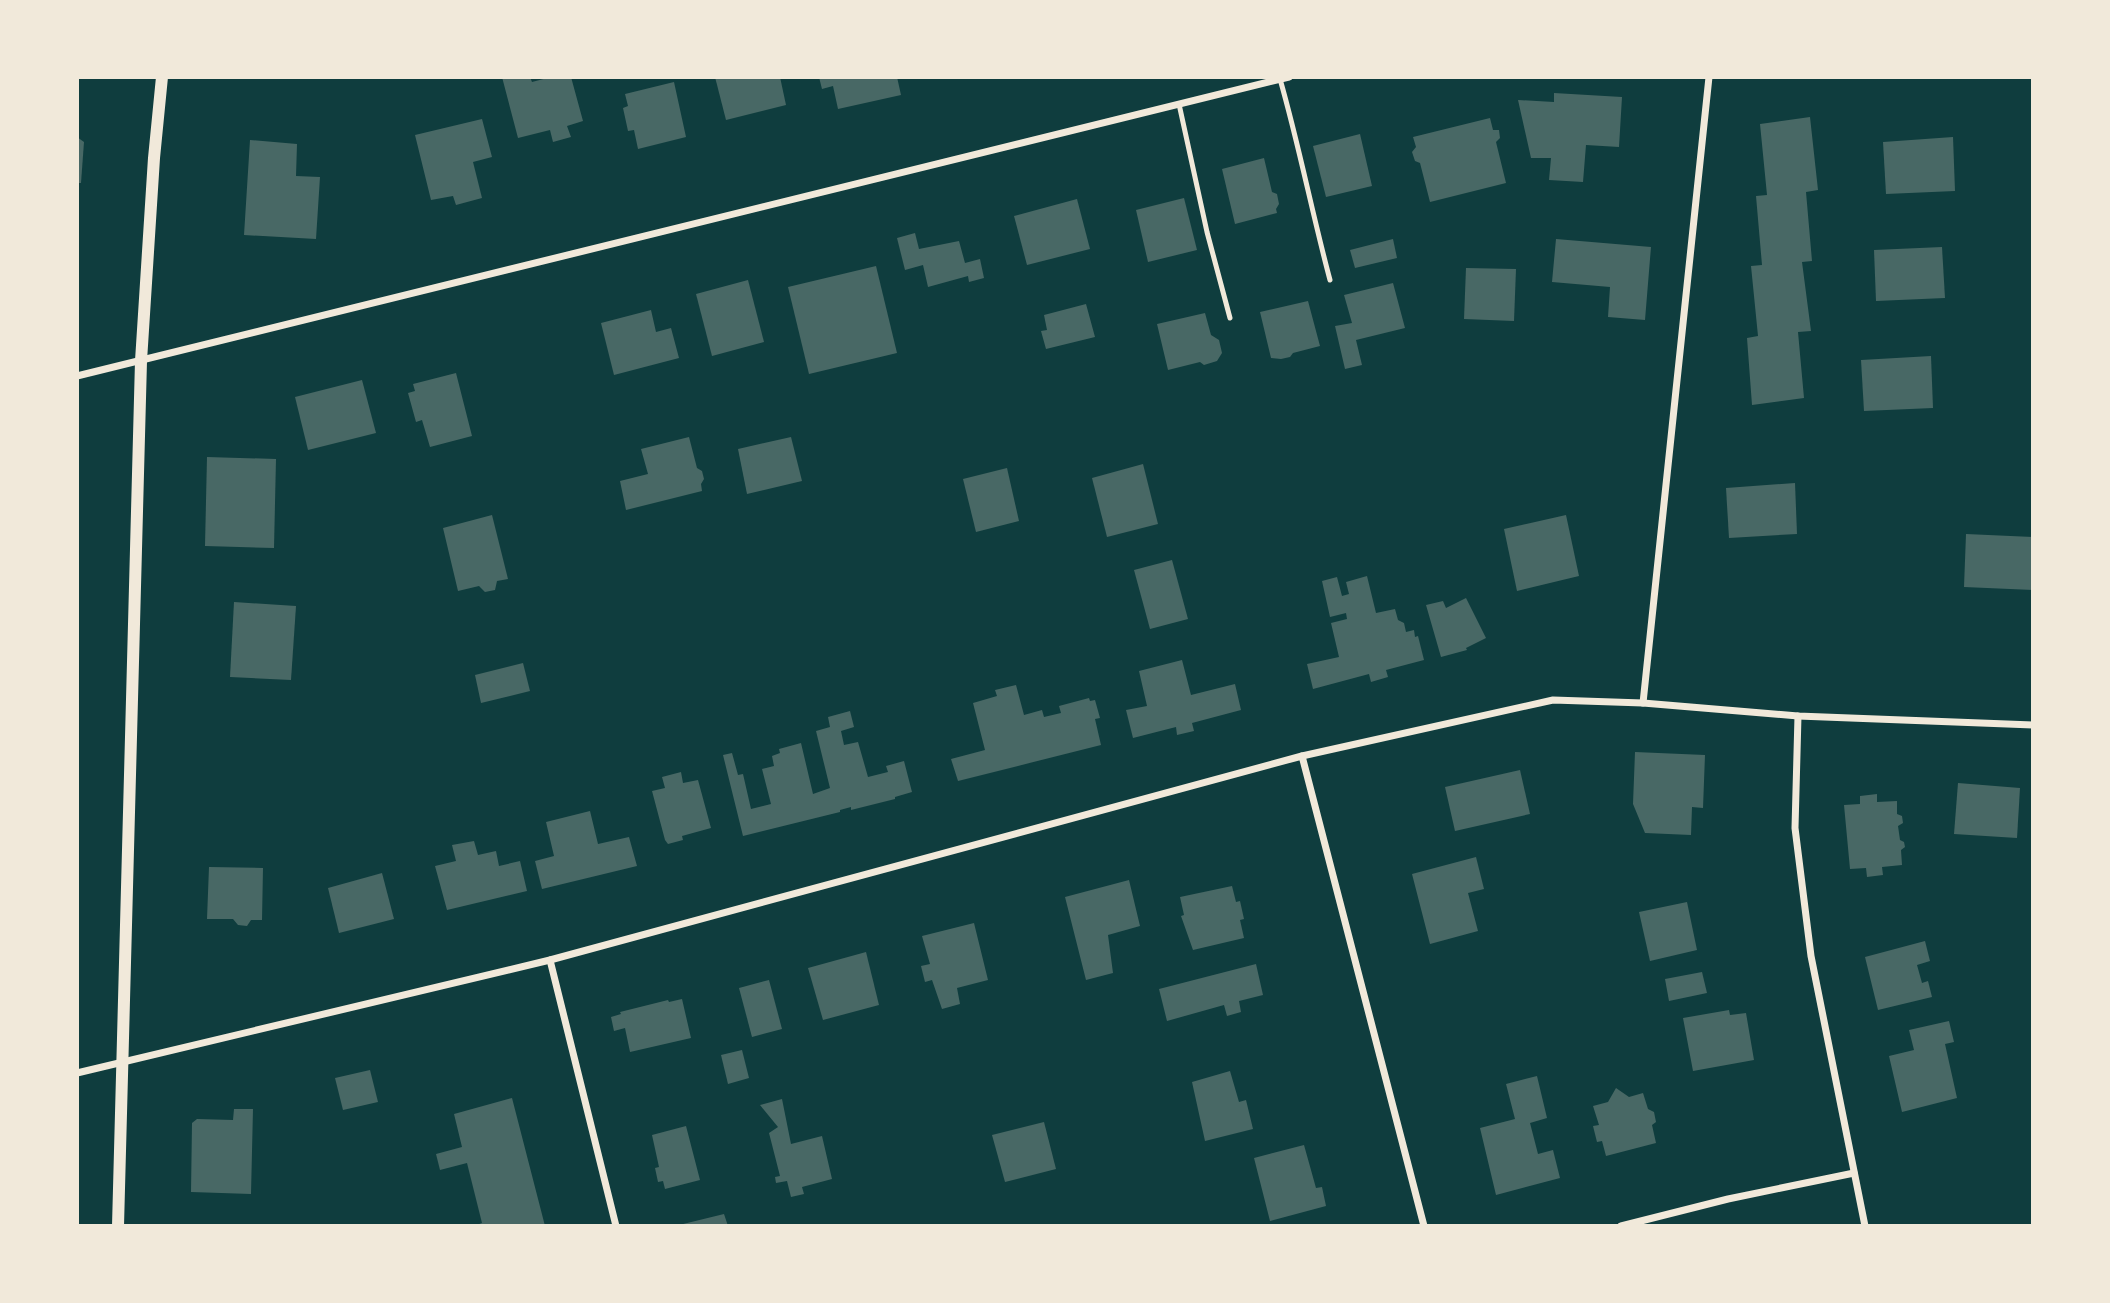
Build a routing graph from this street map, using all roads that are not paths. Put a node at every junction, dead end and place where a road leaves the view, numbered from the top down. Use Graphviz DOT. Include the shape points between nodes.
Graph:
graph roads {
  1 [pos="162,77"];
  2 [pos="1709,77"];
  3 [pos="1284,78"];
  4 [pos="1179,104"];
  5 [pos="1330,280"];
  6 [pos="1230,318"];
  7 [pos="141,361"];
  8 [pos="77,376"];
  9 [pos="1643,703"];
  10 [pos="1798,716"];
  11 [pos="2033,725"];
  12 [pos="1302,756"];
  13 [pos="550,960"];
  14 [pos="122,1062"];
  15 [pos="77,1073"];
  16 [pos="1854,1174"];
  17 [pos="118,1226"];
  18 [pos="616,1226"];
  19 [pos="1424,1226"];
  20 [pos="1621,1226"];
  21 [pos="1865,1226"];
  1 -- 7 [label="street"];
  2 -- 9 [label="street"];
  3 -- 4 [label="street"];
  3 -- 5 [label="lane"];
  4 -- 6 [label="lane"];
  4 -- 7 [label="street"];
  7 -- 8 [label="street"];
  7 -- 14 [label="street"];
  9 -- 10 [label="street"];
  9 -- 12 [label="street" via="1553,699"];
  10 -- 11 [label="street"];
  10 -- 16 [label="street" via="1796,828 1811,956"];
  12 -- 13 [label="street"];
  12 -- 19 [label="street"];
  13 -- 14 [label="street"];
  13 -- 18 [label="street"];
  14 -- 15 [label="street"];
  14 -- 17 [label="street"];
  16 -- 20 [label="street"];
  16 -- 21 [label="street"];
}
